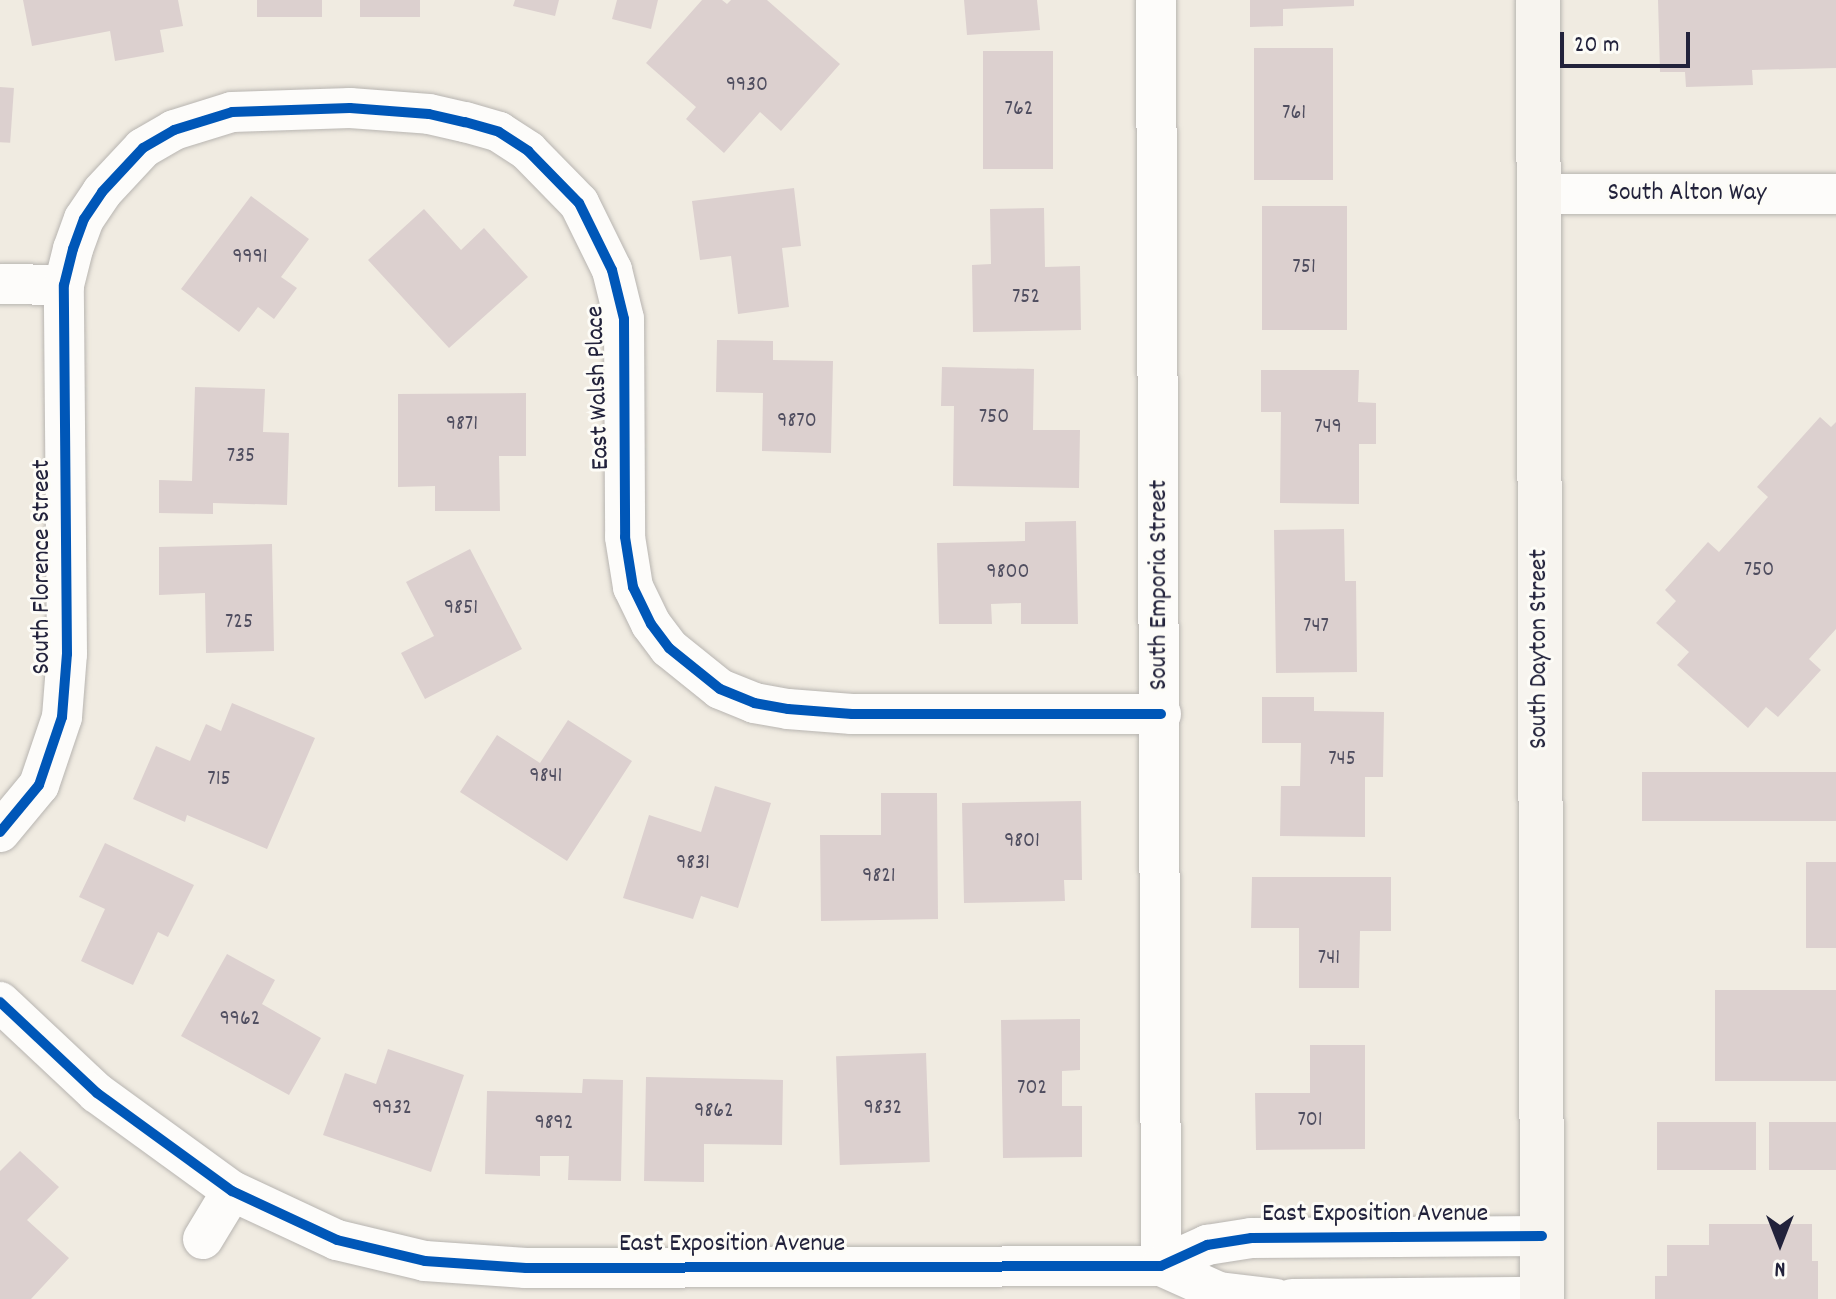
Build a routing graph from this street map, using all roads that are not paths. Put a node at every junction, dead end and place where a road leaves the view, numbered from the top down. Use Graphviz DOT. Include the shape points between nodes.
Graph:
graph roads {
  1 [pos="1156,0"];
  2 [pos="1538,0"];
  3 [pos="1539,194"];
  4 [pos="1836,194"];
  5 [pos="0,284"];
  6 [pos="64,285"];
  7 [pos="1161,714"];
  8 [pos="0,832"];
  9 [pos="0,1002"];
  10 [pos="232,1191"];
  11 [pos="1542,1236"];
  12 [pos="203,1239"];
  13 [pos="1161,1266"];
  14 [pos="1542,1298"];
  15 [pos="1276,1299"];
  16 [pos="1292,1299"];
  1 -- 7 [label="street, South Emporia Street"];
  2 -- 3 [label="street, South Dayton Street"];
  3 -- 4 [label="street, South Alton Way"];
  3 -- 11 [label="street, South Dayton Street"];
  5 -- 6 [label="street"];
  6 -- 7 [label="street, East Walsh Place" via="84,219 102,192 143,148 174,130 232,112 350,108 429,114 499,132 528,151 579,203 612,270 626,355 626,562 651,624 669,648 720,689 788,709 852,714"];
  6 -- 8 [label="street, South Florence Street" via="64,695 58,733 39,785"];
  7 -- 13 [label="street, South Emporia Street"];
  9 -- 10 [label="street, East Exposition Avenue" via="97,1093"];
  10 -- 12 [label="street"];
  10 -- 13 [label="street, East Exposition Avenue" via="359,1247 459,1264"];
  11 -- 13 [label="street, East Exposition Avenue" via="1251,1238 1207,1245"];
  11 -- 14 [label="street, South Dayton Street"];
  13 -- 15 [label="street, East Exposition Avenue" via="1219,1292"];
  14 -- 16 [label="street"];
}
